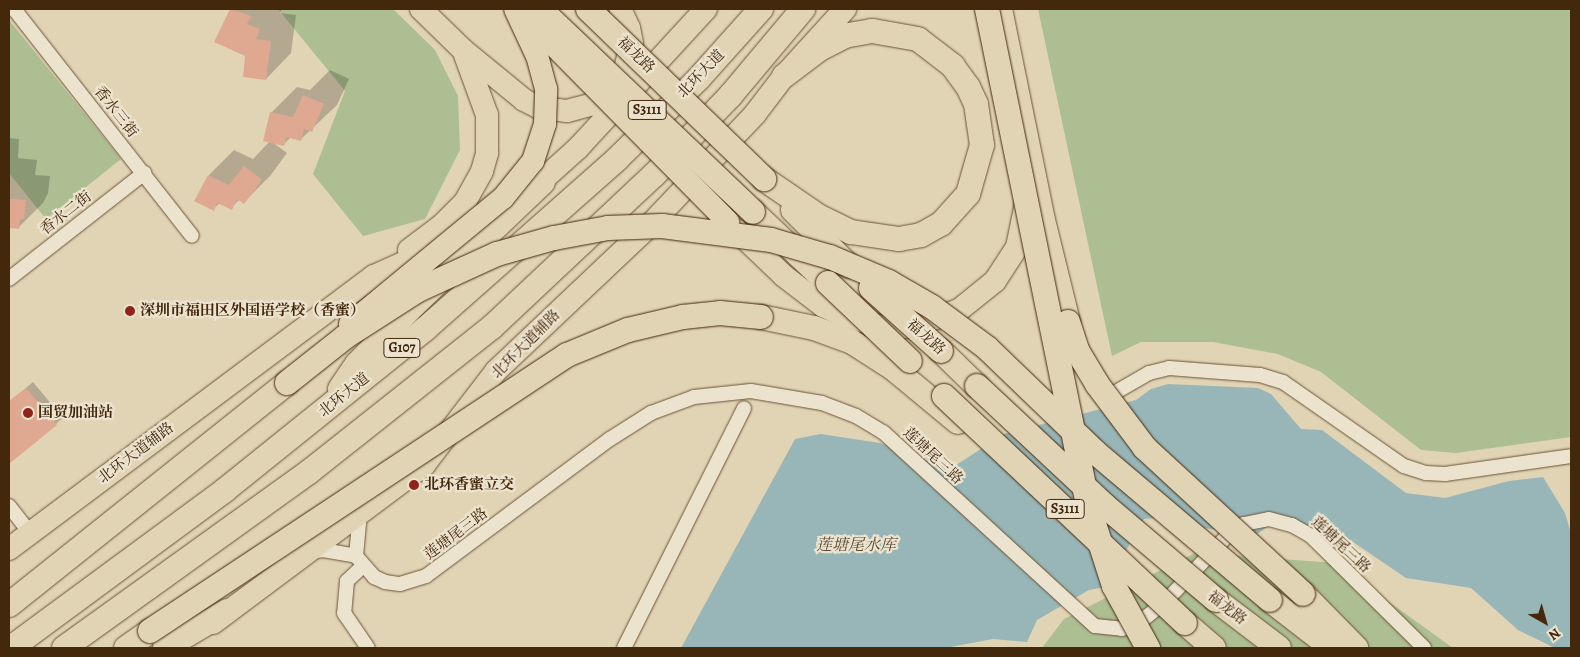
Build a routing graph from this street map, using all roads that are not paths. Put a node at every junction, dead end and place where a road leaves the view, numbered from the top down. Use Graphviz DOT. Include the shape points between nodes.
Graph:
graph roads {
  1 [pos="14,9"];
  2 [pos="421,9"];
  3 [pos="516,9"];
  4 [pos="540,9"];
  5 [pos="588,9"];
  6 [pos="620,9"];
  7 [pos="706,9"];
  8 [pos="761,9"];
  9 [pos="803,9"];
  10 [pos="814,9"];
  11 [pos="845,9"];
  12 [pos="987,9"];
  13 [pos="1000,9"];
  14 [pos="776,44"];
  15 [pos="463,50"];
  16 [pos="784,76"];
  17 [pos="1031,162"];
  18 [pos="144,173"];
  19 [pos="764,179"];
  20 [pos="543,182"];
  21 [pos="192,236"];
  22 [pos="374,276"];
  23 [pos="9,279"];
  24 [pos="287,383"];
  25 [pos="1116,392"];
  26 [pos="940,400"];
  27 [pos="744,408"];
  28 [pos="326,410"];
  29 [pos="1571,456"];
  30 [pos="9,506"];
  31 [pos="360,513"];
  32 [pos="30,533"];
  33 [pos="9,550"];
  34 [pos="301,554"];
  35 [pos="359,561"];
  36 [pos="16,599"];
  37 [pos="227,611"];
  38 [pos="158,640"];
  39 [pos="11,648"];
  40 [pos="64,648"];
  41 [pos="126,648"];
  42 [pos="181,648"];
  43 [pos="368,648"];
  44 [pos="624,648"];
  45 [pos="1148,648"];
  46 [pos="1214,648"];
  47 [pos="1279,648"];
  48 [pos="1332,648"];
  49 [pos="1356,648"];
  50 [pos="1424,648"];
  1 -- 18 [label="street, 香水三街"];
  2 -- 15 [label="main road"];
  3 -- 17 [label="main road, bridge" via="784,276 823,306 882,327 911,327 940,319 959,310 995,281 1017,247 1024,220"];
  3 -- 24 [label="main road, bridge" via="537,56 546,89 545,124 540,145 524,176 503,198 356,320"];
  4 -- 26 [label="highway, 福龙路 / S3111, bridge" via="910,361"];
  5 -- 19 [label="highway, 福龙路 / S3111, bridge"];
  6 -- 15 [label="main road" via="632,43 627,65 605,95 579,109 552,110 524,100"];
  7 -- 20 [label="main road, 北环大道辅路"];
  8 -- 28 [label="highway, 北环大道 / G107" via="699,78 616,160 425,329"];
  9 -- 14 [label="highway, G107"];
  10 -- 14 [label="highway"];
  11 -- 16 [label="main road, 北环大道辅路"];
  12 -- 45 [label="highway, bridge" via="1088,505 1114,586"];
  13 -- 17 [label="highway"];
  14 -- 40 [label="highway, G107" via="654,175 492,327 309,472"];
  15 -- 22 [label="main road" via="487,115 487,153 482,171 470,195 455,214"];
  16 -- 19 [label="highway" via="821,48 845,36 872,31 918,39 953,66 968,87 976,104 982,145 968,194 956,210 941,224 921,235 906,238 851,232 818,216"];
  16 -- 31 [label="main road, 北环大道辅路" via="755,114 647,228 496,371 424,465"];
  17 -- 49 [label="highway, bridge" via="1068,322 1078,352 1097,384 1145,448 1303,594"];
  18 -- 21 [label="street, 香水三街"];
  18 -- 23 [label="street, 香水二街"];
  19 -- 47 [label="highway, 福龙路 / S3111, bridge" via="871,288 1104,505 1216,600"];
  20 -- 22 [label="main road, 北环大道辅路" via="472,233"];
  20 -- 28 [label="highway" via="357,364"];
  22 -- 32 [label="main road, 北环大道辅路"];
  24 -- 36 [label="highway"];
  24 -- 48 [label="highway, bridge" via="345,337 418,290 497,254 554,238 617,228 662,226 771,240 830,257 889,282 932,307 987,348 1096,452 1270,600"];
  25 -- 29 [label="street" via="1149,374 1169,368 1260,375 1283,382 1404,466 1426,473 1445,474"];
  26 -- 38 [label="highway, bridge" via="852,342 814,328 761,317 720,313 628,330 568,354"];
  26 -- 46 [label="highway, 福龙路 / S3111, bridge" via="1024,471"];
  27 -- 44 [label="street"];
  28 -- 39 [label="highway, 北环大道 / G107"];
  30 -- 32 [label="street"];
  31 -- 34 [label="main road, 北环大道辅路"];
  31 -- 35 [label="street"];
  32 -- 33 [label="main road, 北环大道辅路"];
  34 -- 35 [label="street" via="324,550"];
  34 -- 37 [label="main road, 北环大道辅路"];
  35 -- 43 [label="street" via="347,580 344,613"];
  35 -- 50 [label="street, 莲塘尾三路, bridge" via="374,577 385,582 400,584 426,576 630,425 664,407 694,397 751,392 822,403 870,423 894,441 1095,626 1122,629 1140,622 1165,602 1228,535 1244,524 1269,519 1292,525 1311,536"];
  37 -- 38 [label="highway"];
  37 -- 42 [label="main road, 北环大道辅路"];
  38 -- 41 [label="highway"];
}
